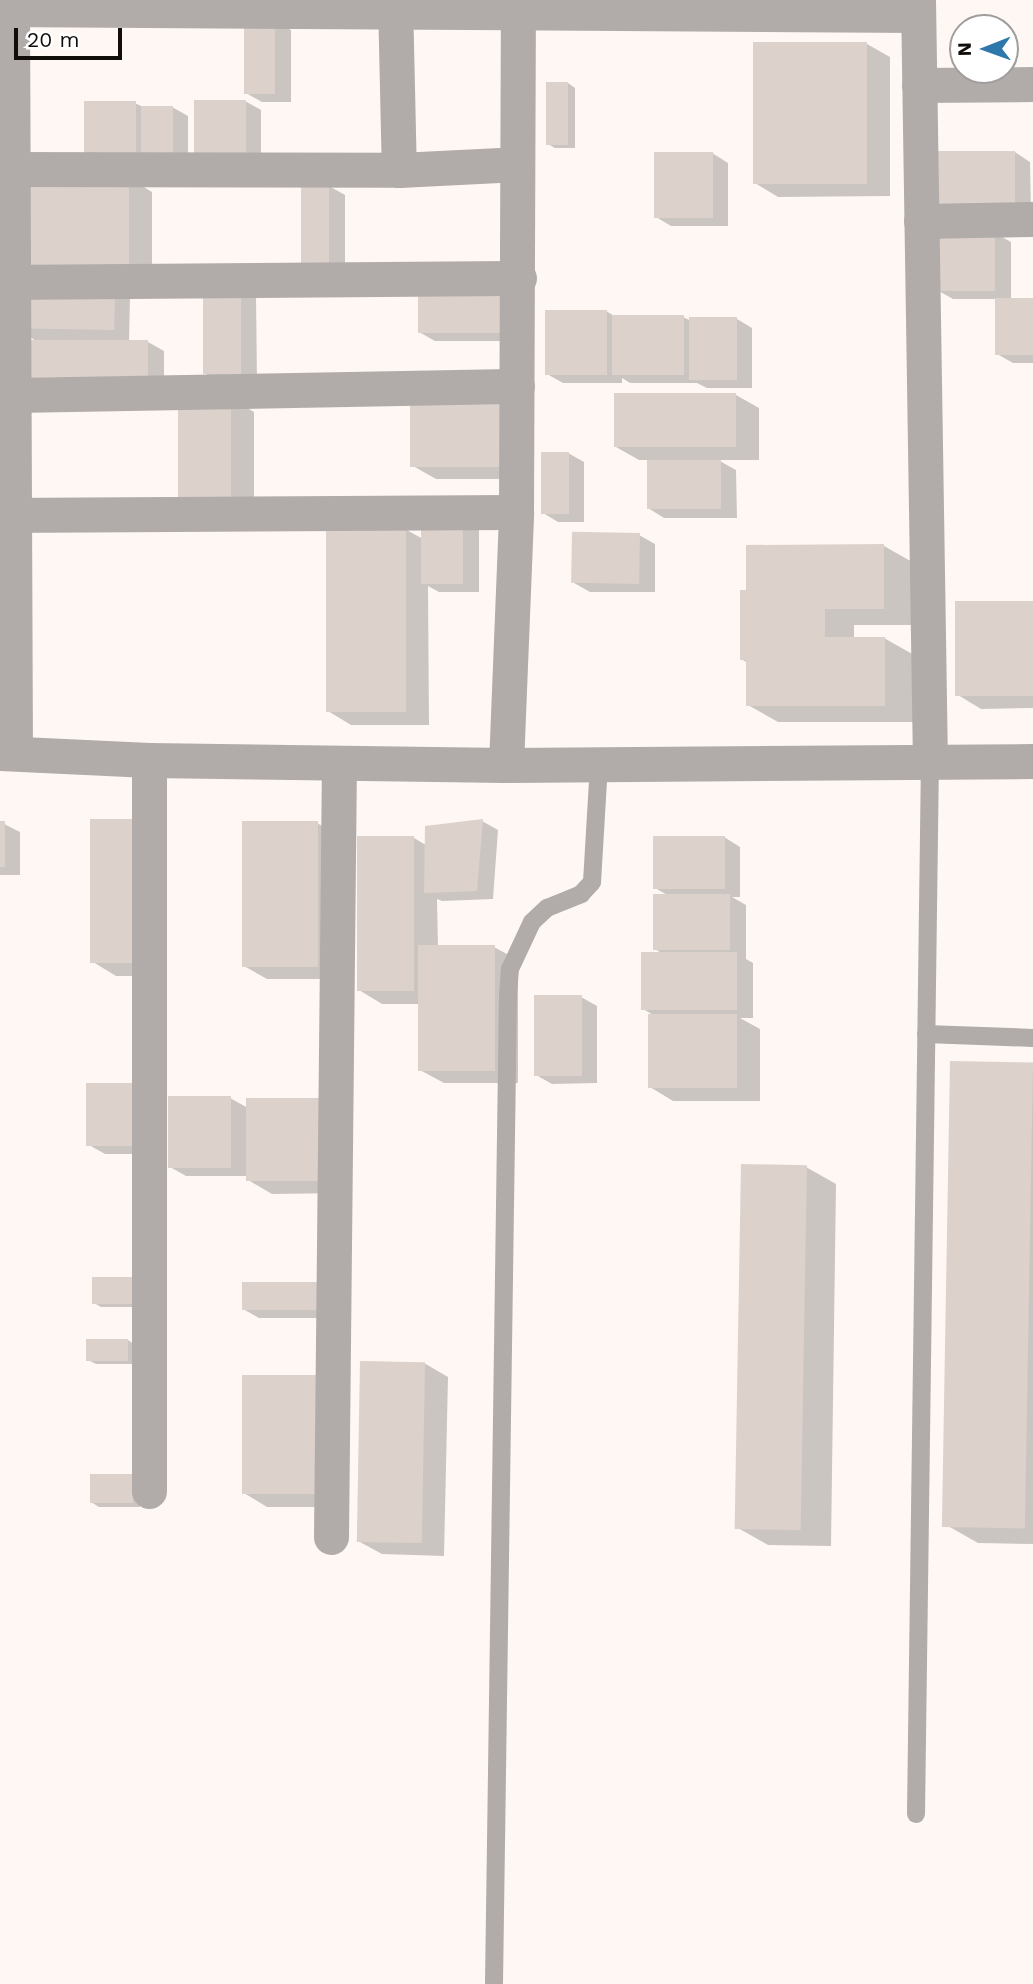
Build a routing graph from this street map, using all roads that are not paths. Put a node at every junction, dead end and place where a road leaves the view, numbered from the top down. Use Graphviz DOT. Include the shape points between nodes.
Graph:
graph roads {
  1 [pos="175,5"];
  2 [pos="395,6"];
  3 [pos="518,6"];
  4 [pos="918,7"];
  5 [pos="6,9"];
  6 [pos="1033,84"];
  7 [pos="919,85"];
  8 [pos="517,164"];
  9 [pos="6,169"];
  10 [pos="399,170"];
  11 [pos="1033,219"];
  12 [pos="921,221"];
  13 [pos="519,278"];
  14 [pos="7,282"];
  15 [pos="517,386"];
  16 [pos="14,395"];
  17 [pos="516,512"];
  18 [pos="7,515"];
  19 [pos="8,753"];
  20 [pos="149,760"];
  21 [pos="930,760"];
  22 [pos="1033,761"];
  23 [pos="340,764"];
  24 [pos="598,764"];
  25 [pos="506,765"];
  26 [pos="926,1034"];
  27 [pos="1033,1038"];
  28 [pos="149,1491"];
  29 [pos="331,1537"];
  30 [pos="916,1814"];
  31 [pos="494,1984"];
  1 -- 2 [label="street"];
  1 -- 5 [label="street"];
  2 -- 3 [label="street"];
  2 -- 10 [label="street"];
  3 -- 4 [label="street"];
  3 -- 8 [label="street"];
  4 -- 7 [label="street"];
  5 -- 9 [label="street"];
  6 -- 7 [label="street"];
  7 -- 12 [label="street"];
  8 -- 10 [label="street"];
  8 -- 13 [label="street"];
  9 -- 10 [label="street"];
  9 -- 14 [label="street"];
  11 -- 12 [label="street"];
  12 -- 21 [label="street"];
  13 -- 14 [label="street"];
  13 -- 15 [label="street"];
  14 -- 16 [label="street"];
  15 -- 16 [label="street"];
  15 -- 17 [label="street"];
  16 -- 18 [label="street"];
  17 -- 18 [label="street"];
  17 -- 25 [label="street"];
  18 -- 19 [label="street"];
  19 -- 20 [label="street"];
  20 -- 23 [label="street"];
  20 -- 28 [label="street"];
  21 -- 22 [label="street"];
  21 -- 24 [label="street"];
  21 -- 26 [label="lane"];
  23 -- 25 [label="street"];
  23 -- 29 [label="street"];
  24 -- 25 [label="street"];
  24 -- 31 [label="lane" via="592,883 581,894 547,908 532,922 510,969"];
  26 -- 27 [label="lane"];
  26 -- 30 [label="lane"];
}
